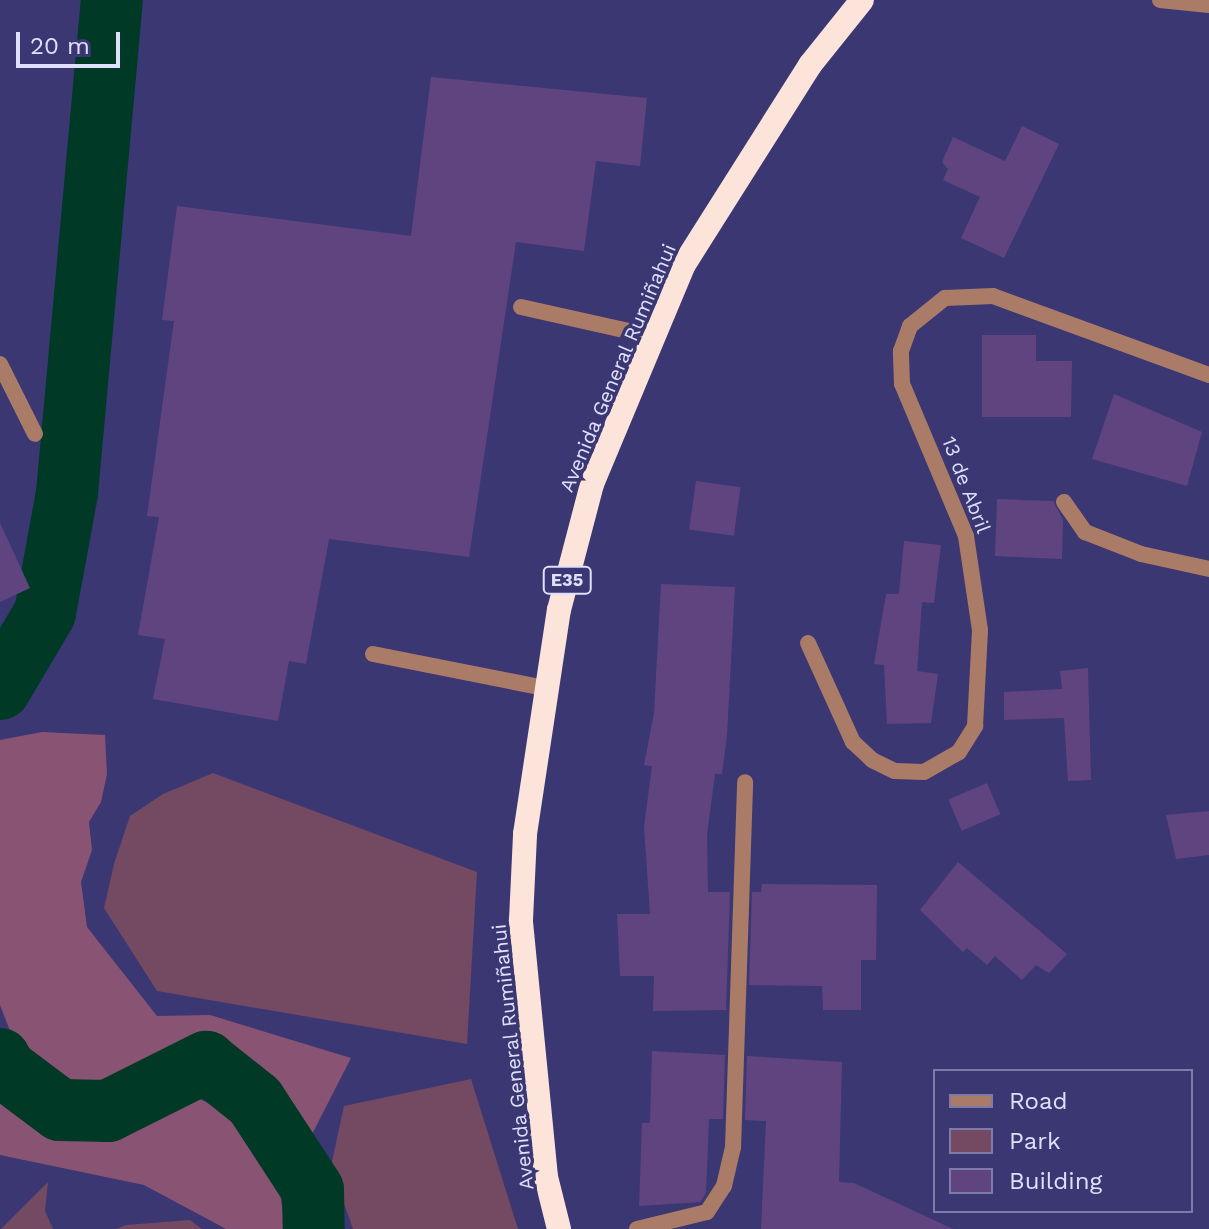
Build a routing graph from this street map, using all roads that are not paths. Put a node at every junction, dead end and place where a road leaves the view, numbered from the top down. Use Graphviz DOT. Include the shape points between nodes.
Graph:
graph roads {
  1 [pos="862,0"];
  2 [pos="1160,0"];
  3 [pos="1209,5"];
  4 [pos="521,307"];
  5 [pos="655,337"];
  6 [pos="0,364"];
  7 [pos="1209,375"];
  8 [pos="35,434"];
  9 [pos="1064,502"];
  10 [pos="1209,569"];
  11 [pos="808,643"];
  12 [pos="373,654"];
  13 [pos="544,688"];
  14 [pos="745,782"];
  15 [pos="559,1229"];
  16 [pos="637,1229"];
  1 -- 5 [label="highway, Avenida General Rumiñahui / E35" via="735,175 683,266"];
  2 -- 3 [label="street"];
  4 -- 5 [label="street"];
  5 -- 13 [label="highway, Avenida General Rumiñahui / E35" via="592,484"];
  6 -- 8 [label="street"];
  7 -- 11 [label="street, 13 de Abril" via="993,296 945,298 910,326 901,351 902,384 966,536 980,630 975,726 959,752 924,772 883,765 853,742"];
  9 -- 10 [label="street" via="1085,532 1141,554"];
  12 -- 13 [label="street"];
  13 -- 15 [label="highway, Avenida General Rumiñahui / E35" via="525,834 521,920 546,1177"];
  14 -- 16 [label="street" via="733,1148 724,1186 707,1212"];
}
